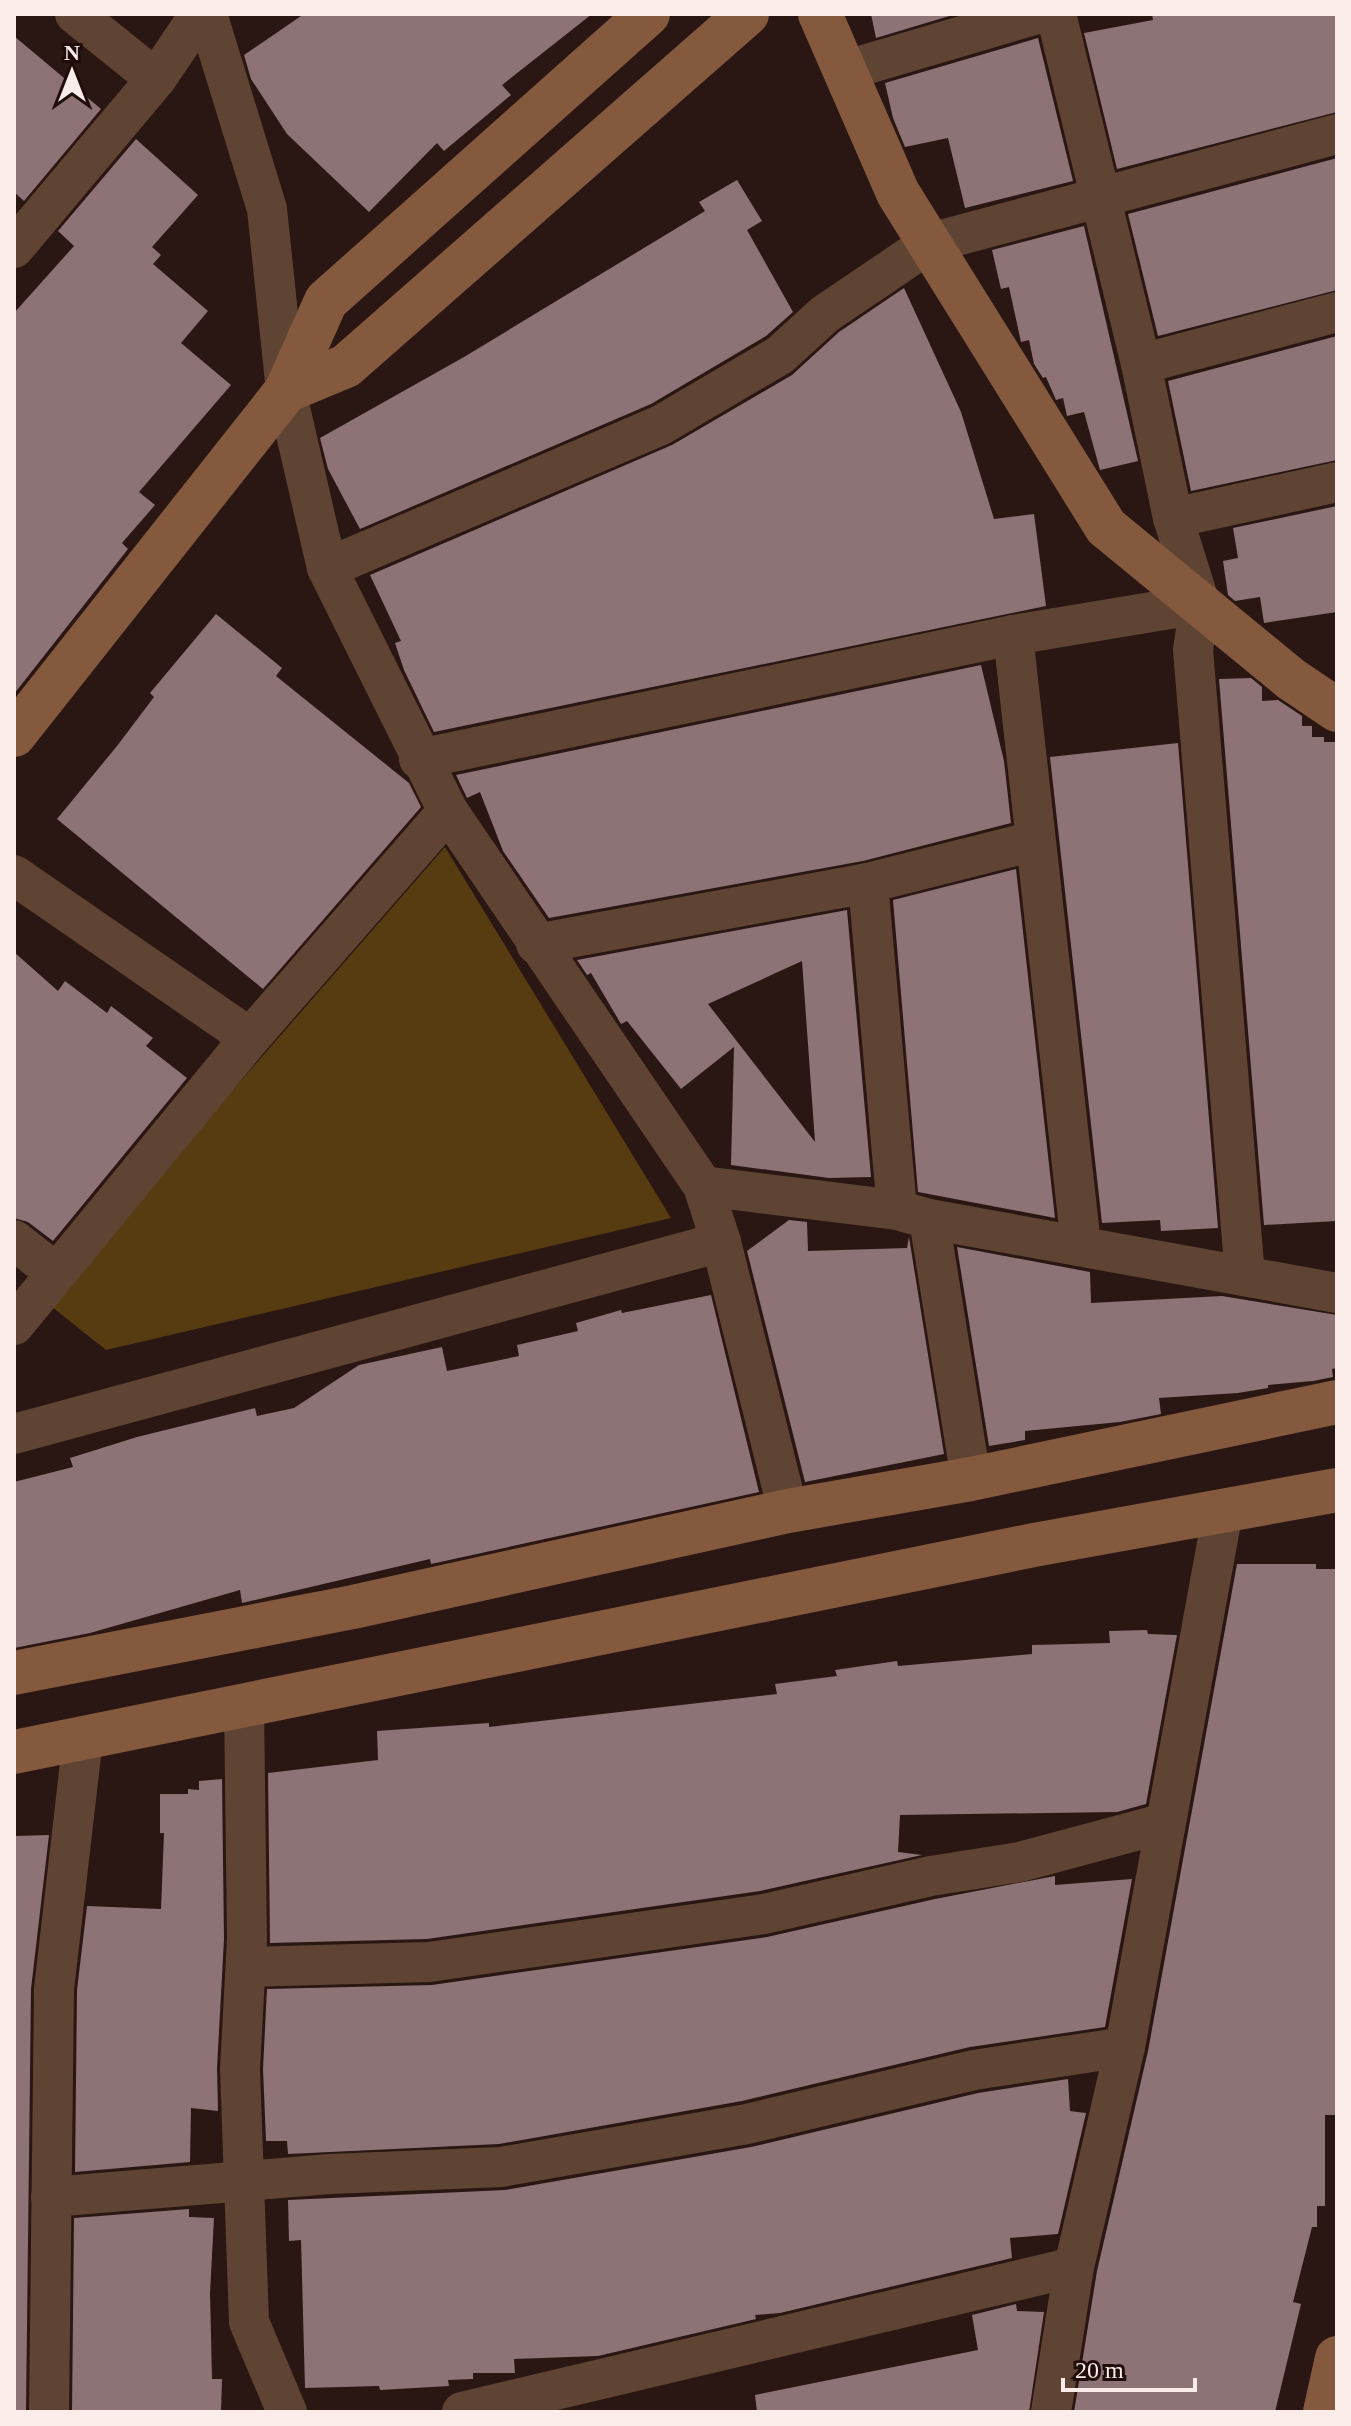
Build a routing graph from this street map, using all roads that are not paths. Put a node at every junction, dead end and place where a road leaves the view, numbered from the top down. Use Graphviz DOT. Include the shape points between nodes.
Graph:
graph roads {
  1 [pos="75,14"];
  2 [pos="648,14"];
  3 [pos="747,14"];
  4 [pos="820,14"];
  5 [pos="1037,14"];
  6 [pos="1056,14"];
  7 [pos="211,17"];
  8 [pos="847,70"];
  9 [pos="156,79"];
  10 [pos="1337,134"];
  11 [pos="1100,197"];
  12 [pos="930,243"];
  13 [pos="14,248"];
  14 [pos="1337,312"];
  15 [pos="1141,364"];
  16 [pos="286,391"];
  17 [pos="1337,482"];
  18 [pos="1173,518"];
  19 [pos="327,568"];
  20 [pos="1200,604"];
  21 [pos="1013,635"];
  22 [pos="1337,710"];
  23 [pos="14,735"];
  24 [pos="419,759"];
  25 [pos="448,811"];
  26 [pos="1034,841"];
  27 [pos="14,875"];
  28 [pos="868,883"];
  29 [pos="536,944"];
  30 [pos="250,1038"];
  31 [pos="703,1186"];
  32 [pos="913,1215"];
  33 [pos="14,1240"];
  34 [pos="721,1242"];
  35 [pos="1081,1245"];
  36 [pos="56,1273"];
  37 [pos="1245,1276"];
  38 [pos="1337,1293"];
  39 [pos="14,1325"];
  40 [pos="1337,1402"];
  41 [pos="14,1434"];
  42 [pos="971,1479"];
  43 [pos="1337,1490"];
  44 [pos="788,1511"];
  45 [pos="1223,1511"];
  46 [pos="14,1673"];
  47 [pos="244,1705"];
  48 [pos="83,1738"];
  49 [pos="14,1752"];
  50 [pos="1165,1823"];
  51 [pos="246,1967"];
  52 [pos="1125,2047"];
  53 [pos="245,2180"];
  54 [pos="51,2197"];
  55 [pos="1074,2267"];
  56 [pos="1337,2358"];
  57 [pos="49,2412"];
  58 [pos="287,2412"];
  59 [pos="462,2412"];
  60 [pos="1051,2412"];
  61 [pos="1325,2412"];
  1 -- 9 [label="street"];
  2 -- 16 [label="main road" via="326,301"];
  3 -- 16 [label="main road" via="346,366"];
  4 -- 8 [label="main road"];
  5 -- 8 [label="street"];
  6 -- 11 [label="street"];
  7 -- 9 [label="street"];
  7 -- 16 [label="street" via="267,209"];
  8 -- 12 [label="main road" via="898,193"];
  9 -- 13 [label="street"];
  10 -- 11 [label="street"];
  11 -- 12 [label="street"];
  11 -- 15 [label="street"];
  12 -- 19 [label="street" via="825,314 780,355 661,425"];
  12 -- 20 [label="main road" via="1106,527"];
  14 -- 15 [label="street"];
  15 -- 18 [label="street"];
  16 -- 19 [label="street"];
  16 -- 23 [label="main road"];
  17 -- 18 [label="street"];
  18 -- 20 [label="street"];
  19 -- 24 [label="street"];
  20 -- 21 [label="street"];
  20 -- 22 [label="main road"];
  20 -- 37 [label="street" via="1193,650"];
  21 -- 24 [label="street"];
  21 -- 26 [label="street"];
  24 -- 25 [label="street"];
  25 -- 29 [label="street"];
  25 -- 30 [label="street"];
  26 -- 28 [label="street"];
  26 -- 35 [label="street"];
  27 -- 30 [label="street"];
  28 -- 29 [label="street"];
  28 -- 32 [label="street"];
  29 -- 31 [label="street"];
  30 -- 36 [label="street"];
  31 -- 32 [label="street"];
  31 -- 34 [label="street"];
  32 -- 35 [label="street"];
  32 -- 42 [label="street"];
  33 -- 36 [label="street"];
  34 -- 41 [label="street"];
  34 -- 44 [label="street"];
  35 -- 37 [label="street"];
  36 -- 39 [label="street"];
  37 -- 38 [label="street"];
  40 -- 42 [label="main road"];
  42 -- 44 [label="main road"];
  43 -- 45 [label="main road"];
  44 -- 46 [label="main road" via="353,1607"];
  45 -- 47 [label="main road"];
  45 -- 50 [label="street"];
  47 -- 48 [label="main road"];
  47 -- 51 [label="street"];
  48 -- 49 [label="main road"];
  48 -- 54 [label="street" via="54,1989"];
  50 -- 51 [label="street" via="1020,1862 764,1914 429,1962"];
  50 -- 52 [label="street"];
  51 -- 53 [label="street" via="240,2069"];
  52 -- 53 [label="street" via="974,2070 747,2124 501,2167"];
  52 -- 55 [label="street"];
  53 -- 54 [label="street"];
  53 -- 58 [label="street" via="249,2322"];
  54 -- 57 [label="street"];
  55 -- 59 [label="street"];
  55 -- 60 [label="street"];
  56 -- 61 [label="main road"];
}
